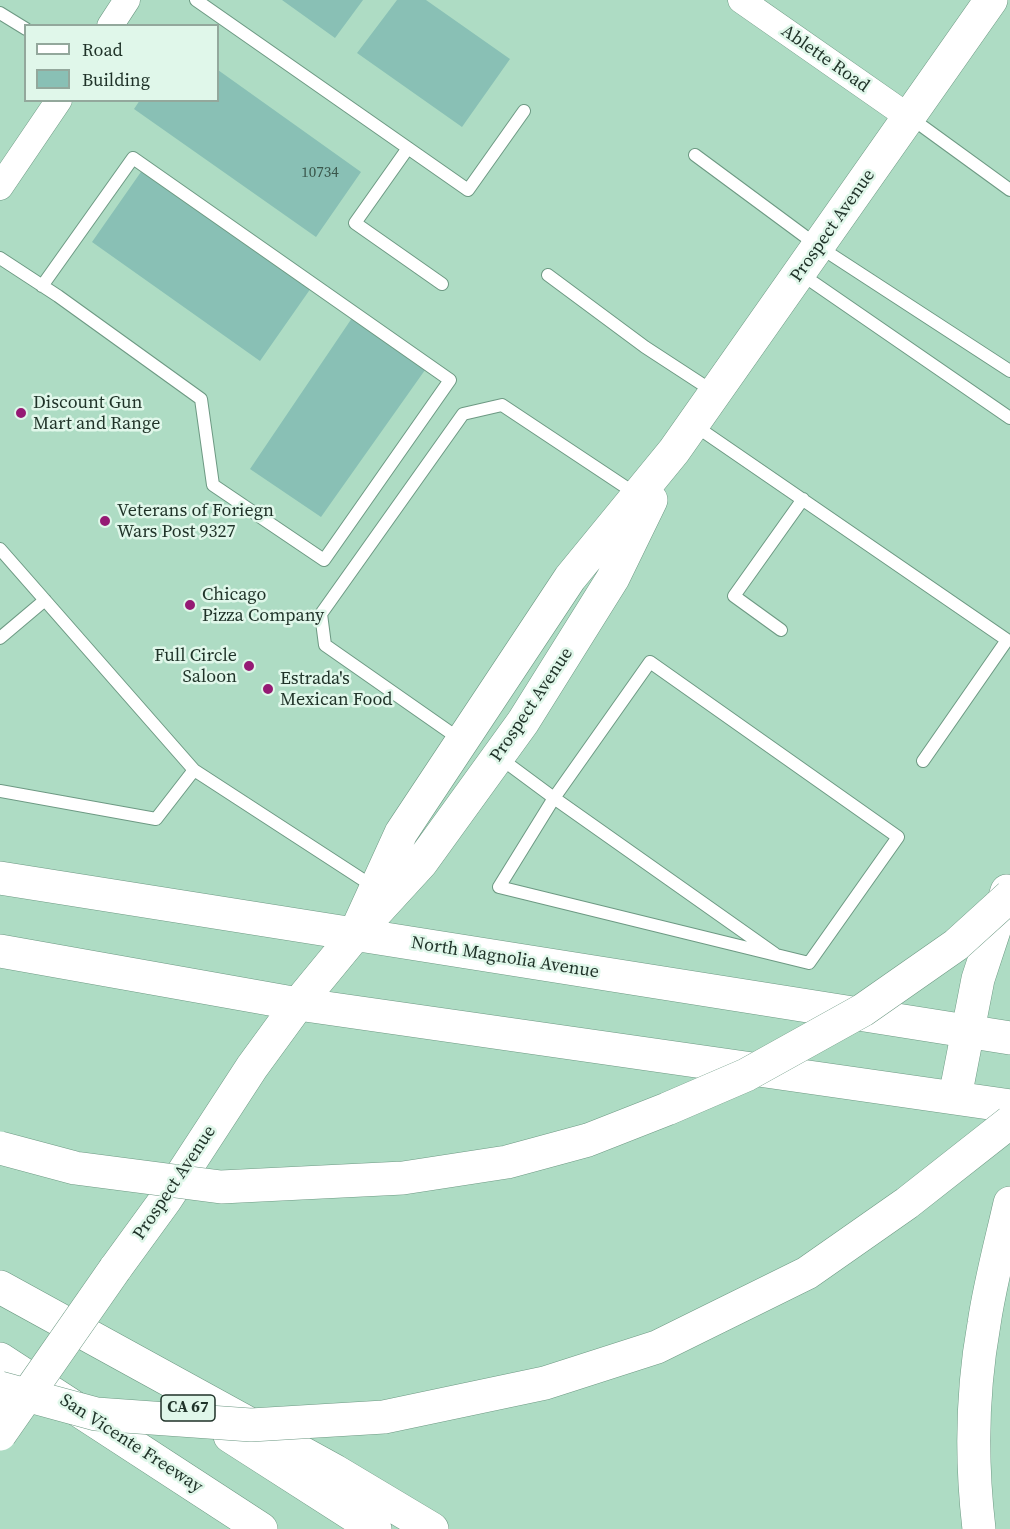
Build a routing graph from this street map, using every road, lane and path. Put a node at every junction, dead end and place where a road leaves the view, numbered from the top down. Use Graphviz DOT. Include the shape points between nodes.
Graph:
graph roads {
  1 [pos="127,0"];
  2 [pos="196,0"];
  3 [pos="741,0"];
  4 [pos="991,0"];
  5 [pos="1005,0"];
  6 [pos="1010,4"];
  7 [pos="0,13"];
  8 [pos="111,24"];
  9 [pos="24,28"];
  10 [pos="58,102"];
  11 [pos="524,111"];
  12 [pos="910,117"];
  13 [pos="408,148"];
  14 [pos="695,155"];
  15 [pos="0,187"];
  16 [pos="1010,190"];
  17 [pos="818,246"];
  18 [pos="0,258"];
  19 [pos="800,273"];
  20 [pos="548,275"];
  21 [pos="442,284"];
  22 [pos="42,286"];
  23 [pos="1010,371"];
  24 [pos="715,393"];
  25 [pos="1010,418"];
  26 [pos="693,424"];
  27 [pos="643,499"];
  28 [pos="803,499"];
  29 [pos="0,549"];
  30 [pos="45,600"];
  31 [pos="781,630"];
  32 [pos="0,638"];
  33 [pos="1009,638"];
  34 [pos="462,741"];
  35 [pos="498,757"];
  36 [pos="924,761"];
  37 [pos="194,770"];
  38 [pos="0,791"];
  39 [pos="554,798"];
  40 [pos="0,879"];
  41 [pos="1010,881"];
  42 [pos="376,889"];
  43 [pos="1010,896"];
  44 [pos="354,936"];
  45 [pos="0,951"];
  46 [pos="775,954"];
  47 [pos="298,1004"];
  48 [pos="969,1031"];
  49 [pos="1010,1038"];
  50 [pos="955,1097"];
  51 [pos="1010,1106"];
  52 [pos="1010,1122"];
  53 [pos="0,1148"];
  54 [pos="1010,1203"];
  55 [pos="0,1288"];
  56 [pos="0,1359"];
  57 [pos="0,1388"];
  58 [pos="0,1434"];
  59 [pos="261,1529"];
  60 [pos="375,1529"];
  61 [pos="432,1529"];
  62 [pos="979,1529"];
  1 -- 8 [label="street"];
  2 -- 13 [label="lane"];
  3 -- 12 [label="street, Ablette Road"];
  4 -- 12 [label="main road, Prospect Avenue"];
  5 -- 6 [label="street"];
  7 -- 9 [label="lane"];
  10 -- 15 [label="street"];
  11 -- 13 [label="lane" via="468,190"];
  12 -- 16 [label="lane"];
  12 -- 17 [label="main road, Prospect Avenue"];
  13 -- 21 [label="lane" via="355,223"];
  14 -- 17 [label="lane"];
  17 -- 19 [label="main road, Prospect Avenue"];
  17 -- 23 [label="lane"];
  18 -- 22 [label="lane"];
  19 -- 24 [label="main road, Prospect Avenue"];
  19 -- 25 [label="lane"];
  20 -- 24 [label="lane"];
  22 -- 22 [label="lane" via="201,399 213,485 324,560 450,380 133,158"];
  24 -- 26 [label="main road, Prospect Avenue"];
  26 -- 27 [label="main road, Prospect Avenue"];
  26 -- 28 [label="lane"];
  27 -- 34 [label="main road, Prospect Avenue" via="570,578"];
  27 -- 34 [label="lane" via="502,405 463,414 321,614 326,645"];
  27 -- 35 [label="main road, Prospect Avenue" via="613,578"];
  28 -- 31 [label="lane" via="734,596"];
  28 -- 33 [label="lane"];
  29 -- 30 [label="lane"];
  30 -- 32 [label="lane"];
  30 -- 37 [label="lane"];
  33 -- 36 [label="lane"];
  34 -- 42 [label="main road, Prospect Avenue" via="401,832"];
  35 -- 39 [label="lane"];
  35 -- 44 [label="main road, Prospect Avenue" via="421,863"];
  37 -- 38 [label="lane" via="156,819"];
  37 -- 42 [label="lane"];
  39 -- 46 [label="lane"];
  39 -- 46 [label="lane" via="499,887"];
  39 -- 46 [label="lane" via="650,662 898,837 809,963"];
  40 -- 44 [label="main road, North Magnolia Avenue"];
  41 -- 48 [label="main road" via="978,980"];
  42 -- 44 [label="main road, Prospect Avenue"];
  43 -- 53 [label="main road, bridge" via="956,945 863,1010 746,1075 588,1140 507,1162 402,1178 221,1186 75,1168"];
  44 -- 47 [label="main road, Prospect Avenue"];
  44 -- 48 [label="main road, North Magnolia Avenue"];
  45 -- 47 [label="main road"];
  47 -- 50 [label="main road"];
  47 -- 58 [label="main road, Prospect Avenue, bridge"];
  48 -- 49 [label="main road, North Magnolia Avenue"];
  48 -- 50 [label="main road"];
  50 -- 51 [label="main road"];
  52 -- 57 [label="main road, bridge" via="907,1203 807,1273 657,1347 545,1383 384,1417 251,1425 96,1414"];
  54 -- 62 [label="main road" via="984,1324 973,1423"];
  55 -- 60 [label="main road, CA 67"];
  55 -- 61 [label="main road" via="335,1471"];
  56 -- 59 [label="main road, San Vicente Freeway"];
}
